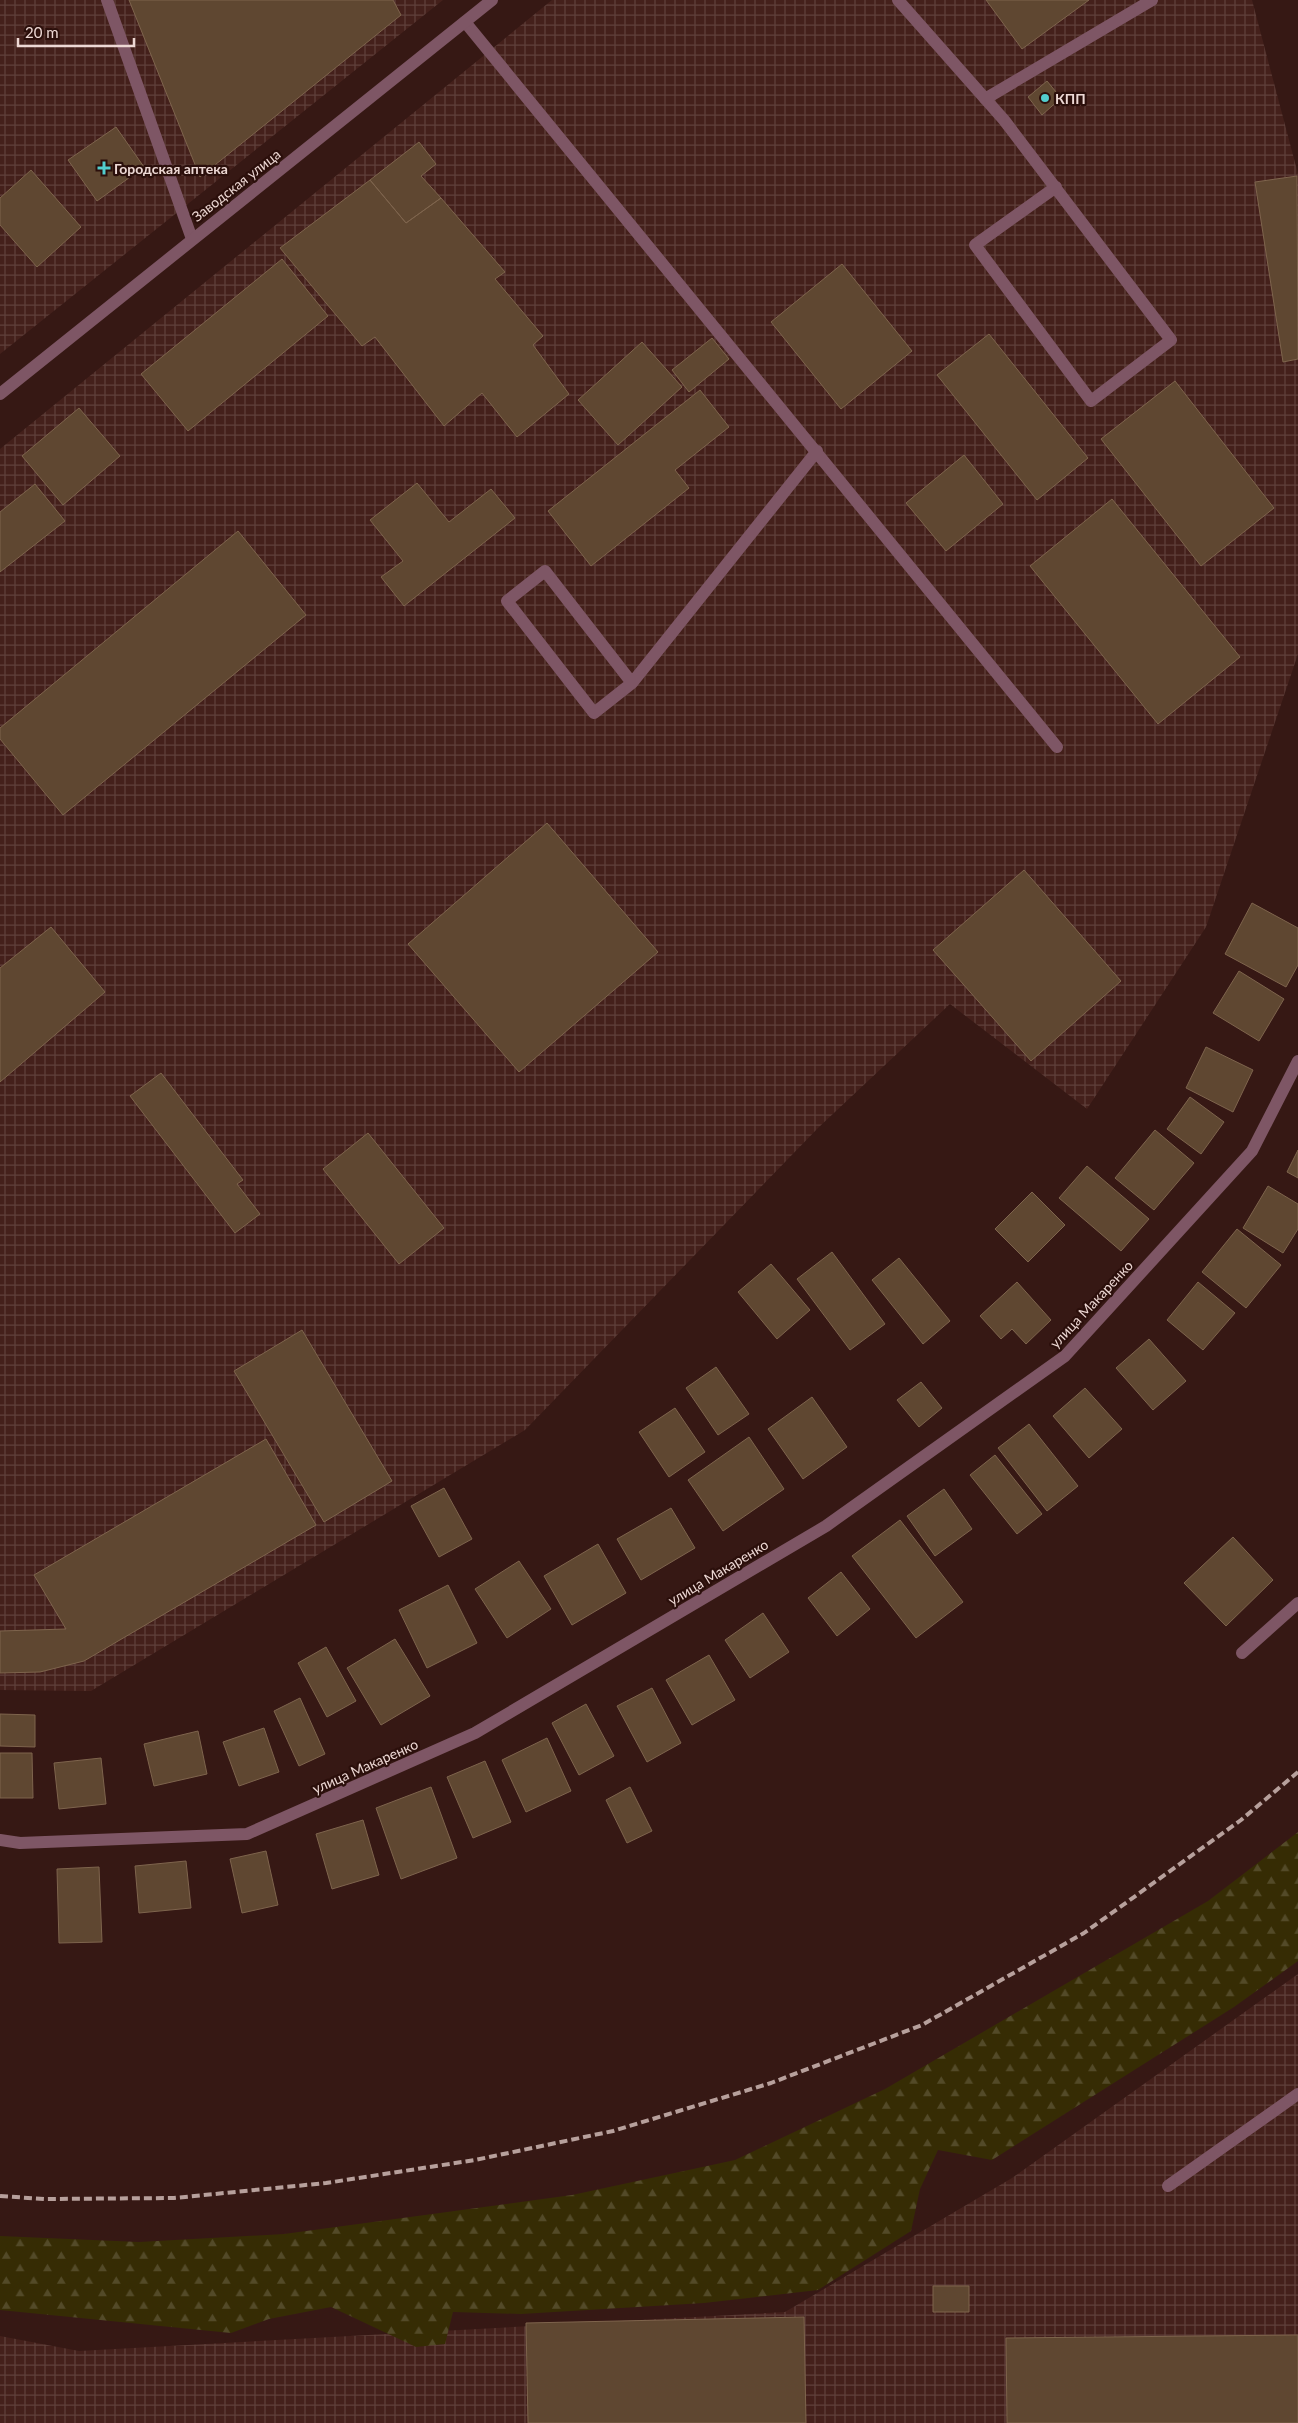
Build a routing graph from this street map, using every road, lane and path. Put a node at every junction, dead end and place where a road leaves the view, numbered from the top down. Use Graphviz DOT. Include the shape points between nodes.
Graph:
graph roads {
  1 [pos="107,0"];
  2 [pos="492,0"];
  3 [pos="898,0"];
  4 [pos="1152,0"];
  5 [pos="465,22"];
  6 [pos="985,98"];
  7 [pos="1056,187"];
  8 [pos="192,239"];
  9 [pos="0,394"];
  10 [pos="817,452"];
  11 [pos="632,683"];
  12 [pos="1058,746"];
  13 [pos="1298,1061"];
  14 [pos="1298,1603"];
  15 [pos="1242,1653"];
  16 [pos="0,1840"];
  17 [pos="1298,2094"];
  18 [pos="1168,2186"];
  1 -- 8 [label="street"];
  2 -- 5 [label="street, Заводская улица"];
  3 -- 6 [label="street"];
  4 -- 6 [label="street"];
  5 -- 8 [label="street, Заводская улица"];
  5 -- 10 [label="street"];
  6 -- 7 [label="street"];
  7 -- 7 [label="street" via="1171,340 1091,401 975,245"];
  8 -- 9 [label="street, Заводская улица"];
  10 -- 11 [label="street"];
  10 -- 12 [label="street"];
  11 -- 11 [label="street" via="545,571 507,601 594,713"];
  13 -- 16 [label="street, улица Макаренко" via="1252,1151 1065,1356 826,1526 475,1733 247,1834 20,1843"];
  14 -- 15 [label="street"];
  17 -- 18 [label="street"];
}
